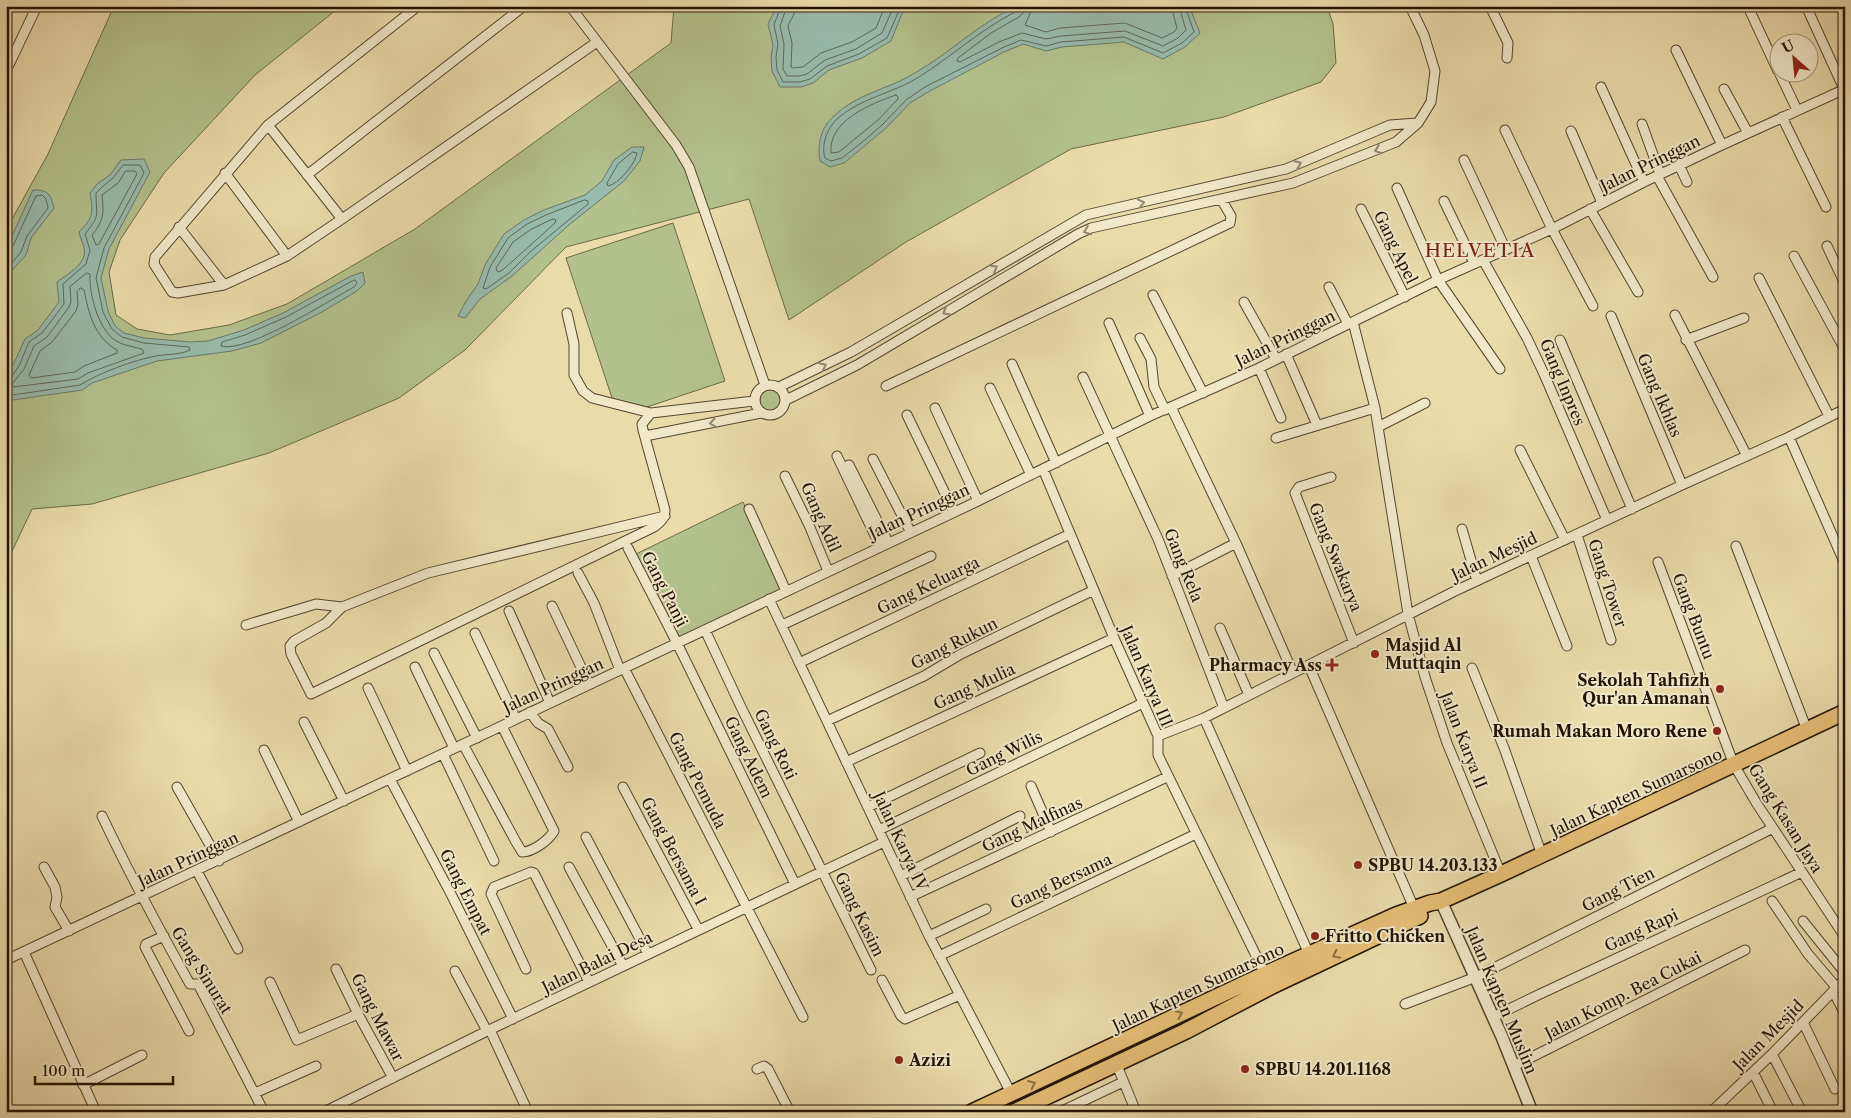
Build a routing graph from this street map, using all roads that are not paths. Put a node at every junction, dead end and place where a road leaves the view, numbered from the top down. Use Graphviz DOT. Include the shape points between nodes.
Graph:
graph roads {
  1 [pos="37,6"];
  2 [pos="418,6"];
  3 [pos="524,6"];
  4 [pos="570,6"];
  5 [pos="1410,6"];
  6 [pos="1490,6"];
  7 [pos="1806,6"];
  8 [pos="1750,8"];
  9 [pos="597,42"];
  10 [pos="1768,48"];
  11 [pos="1676,50"];
  12 [pos="1507,58"];
  13 [pos="6,71"];
  14 [pos="1784,82"];
  15 [pos="1601,87"];
  16 [pos="1724,89"];
  17 [pos="1844,89"];
  18 [pos="1797,110"];
  19 [pos="1782,117"];
  20 [pos="1418,123"];
  21 [pos="1642,124"];
  22 [pos="268,125"];
  23 [pos="1505,130"];
  24 [pos="1571,131"];
  25 [pos="1748,133"];
  26 [pos="1722,145"];
  27 [pos="1464,160"];
  28 [pos="1679,165"];
  29 [pos="226,173"];
  30 [pos="307,175"];
  31 [pos="1659,175"];
  32 [pos="1644,182"];
  33 [pos="1688,182"];
  34 [pos="1397,188"];
  35 [pos="1166,198"];
  36 [pos="1221,199"];
  37 [pos="1444,200"];
  38 [pos="1602,203"];
  39 [pos="1826,208"];
  40 [pos="1361,209"];
  41 [pos="1590,209"];
  42 [pos="1167,212"];
  43 [pos="342,219"];
  44 [pos="179,227"];
  45 [pos="1552,229"];
  46 [pos="1827,246"];
  47 [pos="1506,250"];
  48 [pos="287,256"];
  49 [pos="1794,256"];
  50 [pos="1479,262"];
  51 [pos="1713,277"];
  52 [pos="1759,278"];
  53 [pos="1438,280"];
  54 [pos="224,284"];
  55 [pos="1845,284"];
  56 [pos="965,285"];
  57 [pos="1329,287"];
  58 [pos="1638,292"];
  59 [pos="972,296"];
  60 [pos="1153,296"];
  61 [pos="1405,298"];
  62 [pos="1244,302"];
  63 [pos="1593,306"];
  64 [pos="567,313"];
  65 [pos="1611,316"];
  66 [pos="1674,316"];
  67 [pos="1744,318"];
  68 [pos="1109,323"];
  69 [pos="1350,323"];
  70 [pos="1140,338"];
  71 [pos="1560,340"];
  72 [pos="1686,340"];
  73 [pos="1845,350"];
  74 [pos="1286,354"];
  75 [pos="1276,359"];
  76 [pos="1012,364"];
  77 [pos="1259,368"];
  78 [pos="1500,369"];
  79 [pos="1083,377"];
  80 [pos="765,386"];
  81 [pos="886,386"];
  82 [pos="779,388"];
  83 [pos="990,388"];
  84 [pos="1203,393"];
  85 [pos="786,400"];
  86 [pos="754,401"];
  87 [pos="1426,403"];
  88 [pos="935,408"];
  89 [pos="1375,408"];
  90 [pos="1168,409"];
  91 [pos="1845,409"];
  92 [pos="651,413"];
  93 [pos="761,413"];
  94 [pos="907,415"];
  95 [pos="1150,416"];
  96 [pos="1829,416"];
  97 [pos="1281,418"];
  98 [pos="1317,425"];
  99 [pos="1378,427"];
  100 [pos="645,436"];
  101 [pos="1110,437"];
  102 [pos="1789,437"];
  103 [pos="1276,438"];
  104 [pos="1520,450"];
  105 [pos="837,456"];
  106 [pos="1747,456"];
  107 [pos="873,459"];
  108 [pos="1056,463"];
  109 [pos="849,465"];
  110 [pos="1043,469"];
  111 [pos="1031,475"];
  112 [pos="785,476"];
  113 [pos="1331,477"];
  114 [pos="1682,485"];
  115 [pos="978,501"];
  116 [pos="749,509"];
  117 [pos="1632,509"];
  118 [pos="954,512"];
  119 [pos="665,516"];
  120 [pos="1607,520"];
  121 [pos="1462,529"];
  122 [pos="910,531"];
  123 [pos="1070,534"];
  124 [pos="1576,535"];
  125 [pos="1565,540"];
  126 [pos="1236,543"];
  127 [pos="884,544"];
  128 [pos="1736,546"];
  129 [pos="628,548"];
  130 [pos="931,556"];
  131 [pos="1531,556"];
  132 [pos="1658,562"];
  133 [pos="1845,564"];
  134 [pos="828,571"];
  135 [pos="578,573"];
  136 [pos="1172,576"];
  137 [pos="1477,581"];
  138 [pos="1094,590"];
  139 [pos="786,591"];
  140 [pos="769,599"];
  141 [pos="552,606"];
  142 [pos="342,607"];
  143 [pos="509,612"];
  144 [pos="1408,614"];
  145 [pos="246,625"];
  146 [pos="782,626"];
  147 [pos="1220,628"];
  148 [pos="704,630"];
  149 [pos="475,633"];
  150 [pos="1114,638"];
  151 [pos="1611,640"];
  152 [pos="677,643"];
  153 [pos="1354,643"];
  154 [pos="1567,646"];
  155 [pos="434,653"];
  156 [pos="799,663"];
  157 [pos="1308,666"];
  158 [pos="415,667"];
  159 [pos="1472,668"];
  160 [pos="622,669"];
  161 [pos="1293,673"];
  162 [pos="589,684"];
  163 [pos="368,688"];
  164 [pos="1249,695"];
  165 [pos="550,703"];
  166 [pos="1143,704"];
  167 [pos="1224,708"];
  168 [pos="530,712"];
  169 [pos="1845,712"];
  170 [pos="1204,718"];
  171 [pos="516,719"];
  172 [pos="827,721"];
  173 [pos="304,722"];
  174 [pos="502,726"];
  175 [pos="1808,730"];
  176 [pos="1158,736"];
  177 [pos="477,738"];
  178 [pos="459,746"];
  179 [pos="264,750"];
  180 [pos="980,753"];
  181 [pos="443,754"];
  182 [pos="846,762"];
  183 [pos="1734,765"];
  184 [pos="568,768"];
  185 [pos="407,771"];
  186 [pos="1167,777"];
  187 [pos="390,779"];
  188 [pos="623,786"];
  189 [pos="1031,786"];
  190 [pos="177,788"];
  191 [pos="344,801"];
  192 [pos="868,807"];
  193 [pos="102,816"];
  194 [pos="1020,816"];
  195 [pos="299,822"];
  196 [pos="1773,828"];
  197 [pos="879,830"];
  198 [pos="1051,832"];
  199 [pos="1196,834"];
  200 [pos="586,837"];
  201 [pos="884,842"];
  202 [pos="1542,855"];
  203 [pos="219,861"];
  204 [pos="494,861"];
  205 [pos="44,867"];
  206 [pos="569,867"];
  207 [pos="197,871"];
  208 [pos="822,872"];
  209 [pos="1802,872"];
  210 [pos="1502,874"];
  211 [pos="900,876"];
  212 [pos="795,884"];
  213 [pos="143,896"];
  214 [pos="910,897"];
  215 [pos="1441,901"];
  216 [pos="1772,901"];
  217 [pos="747,906"];
  218 [pos="1414,908"];
  219 [pos="986,909"];
  220 [pos="1803,921"];
  221 [pos="698,929"];
  222 [pos="69,932"];
  223 [pos="164,936"];
  224 [pos="929,936"];
  225 [pos="1845,937"];
  226 [pos="1822,944"];
  227 [pos="238,949"];
  228 [pos="1745,950"];
  229 [pos="24,952"];
  230 [pos="648,954"];
  231 [pos="1309,954"];
  232 [pos="1808,954"];
  233 [pos="939,956"];
  234 [pos="6,960"];
  235 [pos="623,966"];
  236 [pos="336,970"];
  237 [pos="526,970"];
  238 [pos="871,970"];
  239 [pos="454,971"];
  240 [pos="1845,973"];
  241 [pos="1265,974"];
  242 [pos="1476,977"];
  243 [pos="1845,979"];
  244 [pos="882,980"];
  245 [pos="270,982"];
  246 [pos="589,982"];
  247 [pos="1835,989"];
  248 [pos="960,995"];
  249 [pos="1405,1004"];
  250 [pos="358,1014"];
  251 [pos="1845,1014"];
  252 [pos="803,1017"];
  253 [pos="1493,1017"];
  254 [pos="513,1019"];
  255 [pos="1803,1022"];
  256 [pos="488,1030"];
  257 [pos="189,1032"];
  258 [pos="1772,1054"];
  259 [pos="142,1056"];
  260 [pos="1116,1063"];
  261 [pos="316,1066"];
  262 [pos="1514,1066"];
  263 [pos="757,1069"];
  264 [pos="1753,1072"];
  265 [pos="393,1078"];
  266 [pos="1123,1082"];
  267 [pos="83,1085"];
  268 [pos="1835,1089"];
  269 [pos="255,1093"];
  270 [pos="1011,1093"];
  271 [pos="96,1112"];
  272 [pos="264,1112"];
  273 [pos="324,1112"];
  274 [pos="528,1112"];
  275 [pos="790,1112"];
  276 [pos="972,1112"];
  277 [pos="1014,1112"];
  278 [pos="1060,1112"];
  279 [pos="1136,1112"];
  280 [pos="1532,1112"];
  281 [pos="1711,1112"];
  282 [pos="1773,1112"];
  283 [pos="1802,1112"];
  1 -- 13 [label="street"];
  2 -- 22 [label="street"];
  3 -- 30 [label="street"];
  4 -- 9 [label="street"];
  5 -- 20 [label="street" via="1424,35 1435,71 1431,102"];
  6 -- 12 [label="street" via="1508,43"];
  7 -- 17 [label="street"];
  8 -- 10 [label="street"];
  9 -- 43 [label="street"];
  9 -- 80 [label="street" via="676,145 689,167"];
  11 -- 26 [label="street"];
  14 -- 18 [label="street"];
  15 -- 32 [label="street"];
  16 -- 25 [label="street"];
  17 -- 18 [label="street, Jalan Pringgan"];
  18 -- 19 [label="street, Jalan Pringgan"];
  19 -- 25 [label="street, Jalan Pringgan"];
  19 -- 39 [label="street"];
  35 -- 20 [label="street, one-way" via="1286,169 1390,126"];
  20 -- 36 [label="street, one-way" via="1396,142 1344,163 1292,183"];
  21 -- 31 [label="street"];
  22 -- 29 [label="street"];
  22 -- 30 [label="street"];
  23 -- 45 [label="street"];
  24 -- 38 [label="street"];
  25 -- 26 [label="street, Jalan Pringgan"];
  26 -- 28 [label="street, Jalan Pringgan"];
  27 -- 47 [label="street"];
  28 -- 31 [label="street, Jalan Pringgan"];
  28 -- 33 [label="street"];
  29 -- 44 [label="street"];
  29 -- 48 [label="street"];
  30 -- 43 [label="street"];
  31 -- 32 [label="street, Jalan Pringgan"];
  31 -- 51 [label="street"];
  32 -- 38 [label="street, Jalan Pringgan"];
  34 -- 53 [label="street"];
  35 -- 42 [label="street"];
  56 -- 35 [label="street, one-way" via="1086,215"];
  36 -- 42 [label="street"];
  36 -- 81 [label="street" via="1231,216 1230,224"];
  37 -- 50 [label="street, Gang Inpres"];
  38 -- 41 [label="street, Jalan Pringgan"];
  40 -- 61 [label="street, Gang Apel"];
  41 -- 45 [label="street, Jalan Pringgan"];
  41 -- 58 [label="street"];
  42 -- 59 [label="street, one-way" via="1084,231"];
  43 -- 48 [label="street"];
  44 -- 54 [label="street"];
  44 -- 54 [label="street" via="155,258 154,264 170,290 178,293"];
  45 -- 47 [label="street, Jalan Pringgan"];
  45 -- 63 [label="street"];
  46 -- 55 [label="street"];
  47 -- 50 [label="street, Jalan Pringgan"];
  48 -- 54 [label="street"];
  49 -- 73 [label="street"];
  50 -- 53 [label="street, Jalan Pringgan"];
  50 -- 120 [label="street, Gang Inpres" via="1527,338"];
  52 -- 96 [label="street"];
  53 -- 61 [label="street, Jalan Pringgan"];
  53 -- 78 [label="street"];
  56 -- 59 [label="street"];
  82 -- 56 [label="street, one-way" via="851,352"];
  57 -- 69 [label="street, Jalan Karya II"];
  59 -- 85 [label="street, one-way" via="856,365"];
  60 -- 84 [label="street"];
  61 -- 69 [label="street, Jalan Pringgan"];
  62 -- 75 [label="street"];
  64 -- 92 [label="street" via="574,344 574,375 583,391 592,398"];
  65 -- 114 [label="street, Gang Ikhlas"];
  66 -- 72 [label="street"];
  67 -- 72 [label="street"];
  68 -- 95 [label="street"];
  69 -- 74 [label="street, Jalan Pringgan"];
  69 -- 89 [label="street, Jalan Karya II"];
  70 -- 90 [label="street" via="1151,359 1154,387"];
  71 -- 117 [label="street"];
  72 -- 106 [label="street"];
  74 -- 75 [label="street, Jalan Pringgan"];
  74 -- 98 [label="street"];
  75 -- 77 [label="street, Jalan Pringgan"];
  76 -- 108 [label="street"];
  77 -- 84 [label="street, Jalan Pringgan"];
  77 -- 97 [label="street"];
  79 -- 101 [label="street, Gang Rela"];
  80 -- 82 [label="street"];
  80 -- 86 [label="street" via="757,392"];
  82 -- 85 [label="street"];
  83 -- 111 [label="street"];
  84 -- 90 [label="street, Jalan Pringgan"];
  85 -- 93 [label="street" via="783,409 775,415"];
  86 -- 92 [label="street"];
  86 -- 93 [label="street"];
  87 -- 99 [label="street"];
  88 -- 115 [label="street"];
  89 -- 98 [label="street"];
  89 -- 99 [label="street, Jalan Karya II"];
  90 -- 95 [label="street, Jalan Pringgan"];
  90 -- 126 [label="street"];
  91 -- 96 [label="street, Jalan Mesjid"];
  92 -- 100 [label="street" via="642,424"];
  93 -- 100 [label="street, one-way"];
  94 -- 118 [label="street"];
  95 -- 101 [label="street, Jalan Pringgan"];
  96 -- 102 [label="street, Jalan Mesjid"];
  98 -- 103 [label="street"];
  99 -- 144 [label="street, Jalan Karya II"];
  100 -- 119 [label="street"];
  101 -- 108 [label="street, Jalan Pringgan"];
  101 -- 136 [label="street, Gang Rela"];
  102 -- 106 [label="street, Jalan Mesjid"];
  102 -- 133 [label="street"];
  104 -- 125 [label="street"];
  105 -- 127 [label="street"];
  106 -- 114 [label="street, Jalan Mesjid"];
  107 -- 122 [label="street"];
  108 -- 110 [label="street, Jalan Pringgan"];
  109 -- 127 [label="street"];
  110 -- 111 [label="street, Jalan Pringgan"];
  110 -- 123 [label="street, Jalan Karya III"];
  111 -- 115 [label="street, Jalan Pringgan"];
  112 -- 134 [label="street, Gang Adil"];
  113 -- 153 [label="street, Gang Swakarya" via="1299,487 1295,493"];
  114 -- 117 [label="street, Jalan Mesjid"];
  115 -- 118 [label="street, Jalan Pringgan"];
  116 -- 139 [label="street"];
  117 -- 120 [label="street, Jalan Mesjid"];
  118 -- 122 [label="street, Jalan Pringgan"];
  119 -- 142 [label="street" via="428,573"];
  119 -- 142 [label="street" via="654,527 311,694 290,646 326,623"];
  120 -- 124 [label="street, Jalan Mesjid"];
  121 -- 137 [label="street"];
  122 -- 127 [label="street, Jalan Pringgan"];
  123 -- 138 [label="street, Jalan Karya III"];
  123 -- 156 [label="street, Gang Keluarga"];
  124 -- 125 [label="street, Jalan Mesjid"];
  124 -- 151 [label="street, Gang Tower"];
  125 -- 131 [label="street, Jalan Mesjid"];
  126 -- 136 [label="street"];
  126 -- 161 [label="street"];
  127 -- 134 [label="street, Jalan Pringgan"];
  128 -- 175 [label="street"];
  129 -- 152 [label="street, Gang Panji"];
  130 -- 146 [label="street"];
  131 -- 137 [label="street, Jalan Mesjid"];
  131 -- 154 [label="street"];
  132 -- 183 [label="street, Gang Buntu"];
  134 -- 139 [label="street, Jalan Pringgan"];
  135 -- 160 [label="street, Gang Pemuda"];
  136 -- 167 [label="street, Gang Rela"];
  137 -- 144 [label="street, Jalan Mesjid"];
  138 -- 150 [label="street, Jalan Karya III"];
  138 -- 172 [label="street, Gang Rukun"];
  139 -- 140 [label="street, Jalan Pringgan"];
  140 -- 146 [label="street, Jalan Karya IV"];
  140 -- 148 [label="street, Jalan Pringgan"];
  141 -- 162 [label="street"];
  142 -- 145 [label="street" via="316,604"];
  143 -- 165 [label="street"];
  144 -- 153 [label="street, Jalan Mesjid"];
  144 -- 210 [label="street, Jalan Karya II" via="1448,743"];
  146 -- 156 [label="street, Jalan Karya IV"];
  147 -- 164 [label="street"];
  148 -- 152 [label="street, Jalan Pringgan"];
  148 -- 208 [label="street, Gang Roti"];
  149 -- 171 [label="street"];
  150 -- 166 [label="street, Jalan Karya III"];
  150 -- 182 [label="street, Gang Mulia"];
  152 -- 160 [label="street, Jalan Pringgan"];
  152 -- 212 [label="street, Gang Adem"];
  153 -- 157 [label="street, Jalan Mesjid"];
  155 -- 177 [label="street"];
  156 -- 172 [label="street, Jalan Karya IV"];
  157 -- 161 [label="street, Jalan Mesjid"];
  157 -- 218 [label="street"];
  158 -- 178 [label="street"];
  159 -- 202 [label="street"];
  160 -- 162 [label="street, Jalan Pringgan"];
  160 -- 217 [label="street, Gang Pemuda"];
  161 -- 164 [label="street, Jalan Mesjid"];
  162 -- 165 [label="street, Jalan Pringgan"];
  163 -- 185 [label="street"];
  164 -- 167 [label="street, Jalan Mesjid"];
  165 -- 168 [label="street, Jalan Pringgan"];
  166 -- 176 [label="street, Jalan Karya III"];
  166 -- 197 [label="street, Gang Wilis"];
  167 -- 170 [label="street, Jalan Mesjid"];
  168 -- 171 [label="street, Jalan Pringgan"];
  168 -- 184 [label="street" via="538,724 548,729"];
  169 -- 175 [label="highway, Jalan Kapten Sumarsono"];
  170 -- 176 [label="street, Jalan Mesjid"];
  170 -- 231 [label="street"];
  171 -- 174 [label="street, Jalan Pringgan"];
  172 -- 182 [label="street, Jalan Karya IV"];
  173 -- 191 [label="street"];
  174 -- 177 [label="street, Jalan Pringgan"];
  174 -- 178 [label="street" via="554,830 549,839 527,852 522,852"];
  175 -- 183 [label="highway, Jalan Kapten Sumarsono"];
  176 -- 186 [label="street, Jalan Karya III" via="1158,755"];
  177 -- 178 [label="street, Jalan Pringgan"];
  178 -- 181 [label="street, Jalan Pringgan"];
  179 -- 195 [label="street"];
  180 -- 192 [label="street"];
  181 -- 185 [label="street, Jalan Pringgan"];
  181 -- 204 [label="street"];
  182 -- 192 [label="street, Jalan Karya IV"];
  183 -- 196 [label="street, Gang Kasan Jaya"];
  183 -- 202 [label="highway, Jalan Kapten Sumarsono"];
  185 -- 187 [label="street, Jalan Pringgan"];
  186 -- 198 [label="street, Gang Malfinas"];
  186 -- 199 [label="street, Jalan Karya III"];
  187 -- 191 [label="street, Jalan Pringgan"];
  187 -- 254 [label="street, Gang Empat"];
  188 -- 221 [label="street, Gang Bersama I"];
  189 -- 198 [label="street"];
  190 -- 203 [label="street"];
  191 -- 195 [label="street, Jalan Pringgan"];
  192 -- 197 [label="street, Jalan Karya IV"];
  193 -- 213 [label="street, Gang Sinurat"];
  194 -- 211 [label="street"];
  195 -- 203 [label="street, Jalan Pringgan"];
  196 -- 209 [label="street, Gang Kasan Jaya"];
  196 -- 242 [label="street, Gang Tien"];
  197 -- 201 [label="street, Jalan Karya IV"];
  198 -- 214 [label="street, Gang Malfinas"];
  199 -- 233 [label="street, Gang Bersama"];
  199 -- 241 [label="street, Jalan Karya III"];
  200 -- 230 [label="street"];
  201 -- 208 [label="street, Jalan Balai Desa"];
  201 -- 211 [label="street, Jalan Karya IV"];
  202 -- 210 [label="highway, Jalan Kapten Sumarsono"];
  203 -- 207 [label="street, Jalan Pringgan"];
  205 -- 222 [label="street" via="55,887 55,907"];
  206 -- 235 [label="street"];
  207 -- 213 [label="street, Jalan Pringgan"];
  207 -- 227 [label="street"];
  208 -- 212 [label="street, Jalan Balai Desa"];
  208 -- 238 [label="street, Gang Kasim"];
  209 -- 225 [label="street, Gang Kasan Jaya"];
  209 -- 253 [label="street, Gang Rapi"];
  210 -- 215 [label="highway, Jalan Kapten Sumarsono"];
  211 -- 214 [label="street, Jalan Karya IV"];
  212 -- 217 [label="street, Jalan Balai Desa"];
  213 -- 222 [label="street, Jalan Pringgan"];
  213 -- 223 [label="street, Gang Sinurat"];
  214 -- 224 [label="street, Jalan Karya IV"];
  215 -- 218 [label="highway, Jalan Kapten Sumarsono"];
  215 -- 242 [label="street, Jalan Kapten Muslim"];
  215 -- 260 [label="highway, Jalan Kapten Sumarsono, one-way" via="1433,910"];
  216 -- 232 [label="street"];
  217 -- 221 [label="street, Jalan Balai Desa"];
  217 -- 252 [label="street, Gang Pemuda"];
  218 -- 231 [label="highway, Jalan Kapten Sumarsono"];
  219 -- 224 [label="street"];
  220 -- 226 [label="street"];
  221 -- 230 [label="street, Jalan Balai Desa"];
  222 -- 229 [label="street, Jalan Pringgan"];
  223 -- 257 [label="street" via="145,947"];
  223 -- 269 [label="street, Gang Sinurat" via="190,984 198,984"];
  224 -- 233 [label="street, Jalan Karya IV"];
  226 -- 232 [label="street"];
  226 -- 240 [label="street"];
  228 -- 262 [label="street, Jalan Komp. Bea Cukai"];
  229 -- 234 [label="street, Jalan Pringgan"];
  229 -- 267 [label="street"];
  230 -- 235 [label="street, Jalan Balai Desa"];
  231 -- 241 [label="highway, Jalan Kapten Sumarsono"];
  232 -- 247 [label="street"];
  233 -- 248 [label="street, Jalan Karya IV"];
  235 -- 246 [label="street, Jalan Balai Desa"];
  236 -- 250 [label="street, Gang Mawar"];
  237 -- 246 [label="street" via="490,894 494,887 530,872 534,874"];
  239 -- 256 [label="street"];
  270 -- 241 [label="highway, Jalan Kapten Sumarsono, one-way"];
  242 -- 249 [label="street, Gang Tien"];
  242 -- 253 [label="street, Jalan Kapten Muslim"];
  243 -- 247 [label="street, Jalan Mesjid"];
  244 -- 248 [label="street" via="905,1019"];
  245 -- 250 [label="street" via="297,1040"];
  246 -- 254 [label="street, Jalan Balai Desa"];
  247 -- 251 [label="street"];
  247 -- 255 [label="street, Jalan Mesjid"];
  248 -- 270 [label="street, Jalan Karya IV"];
  250 -- 265 [label="street, Gang Mawar"];
  253 -- 262 [label="street, Jalan Kapten Muslim"];
  254 -- 256 [label="street, Jalan Balai Desa"];
  255 -- 258 [label="street, Jalan Mesjid"];
  255 -- 268 [label="street"];
  256 -- 265 [label="street, Jalan Balai Desa"];
  256 -- 274 [label="street"];
  258 -- 264 [label="street, Jalan Mesjid"];
  258 -- 283 [label="street"];
  259 -- 267 [label="street"];
  260 -- 266 [label="street"];
  260 -- 277 [label="highway, Jalan Kapten Sumarsono"];
  261 -- 269 [label="street"];
  262 -- 280 [label="street, Jalan Kapten Muslim"];
  263 -- 275 [label="street" via="764,1066 768,1069"];
  264 -- 281 [label="street, Jalan Mesjid"];
  264 -- 282 [label="street"];
  265 -- 273 [label="street, Jalan Balai Desa"];
  266 -- 278 [label="street"];
  266 -- 279 [label="street"];
  267 -- 271 [label="street"];
  269 -- 272 [label="street, Gang Sinurat"];
  270 -- 276 [label="highway, Jalan Kapten Sumarsono"];
}
